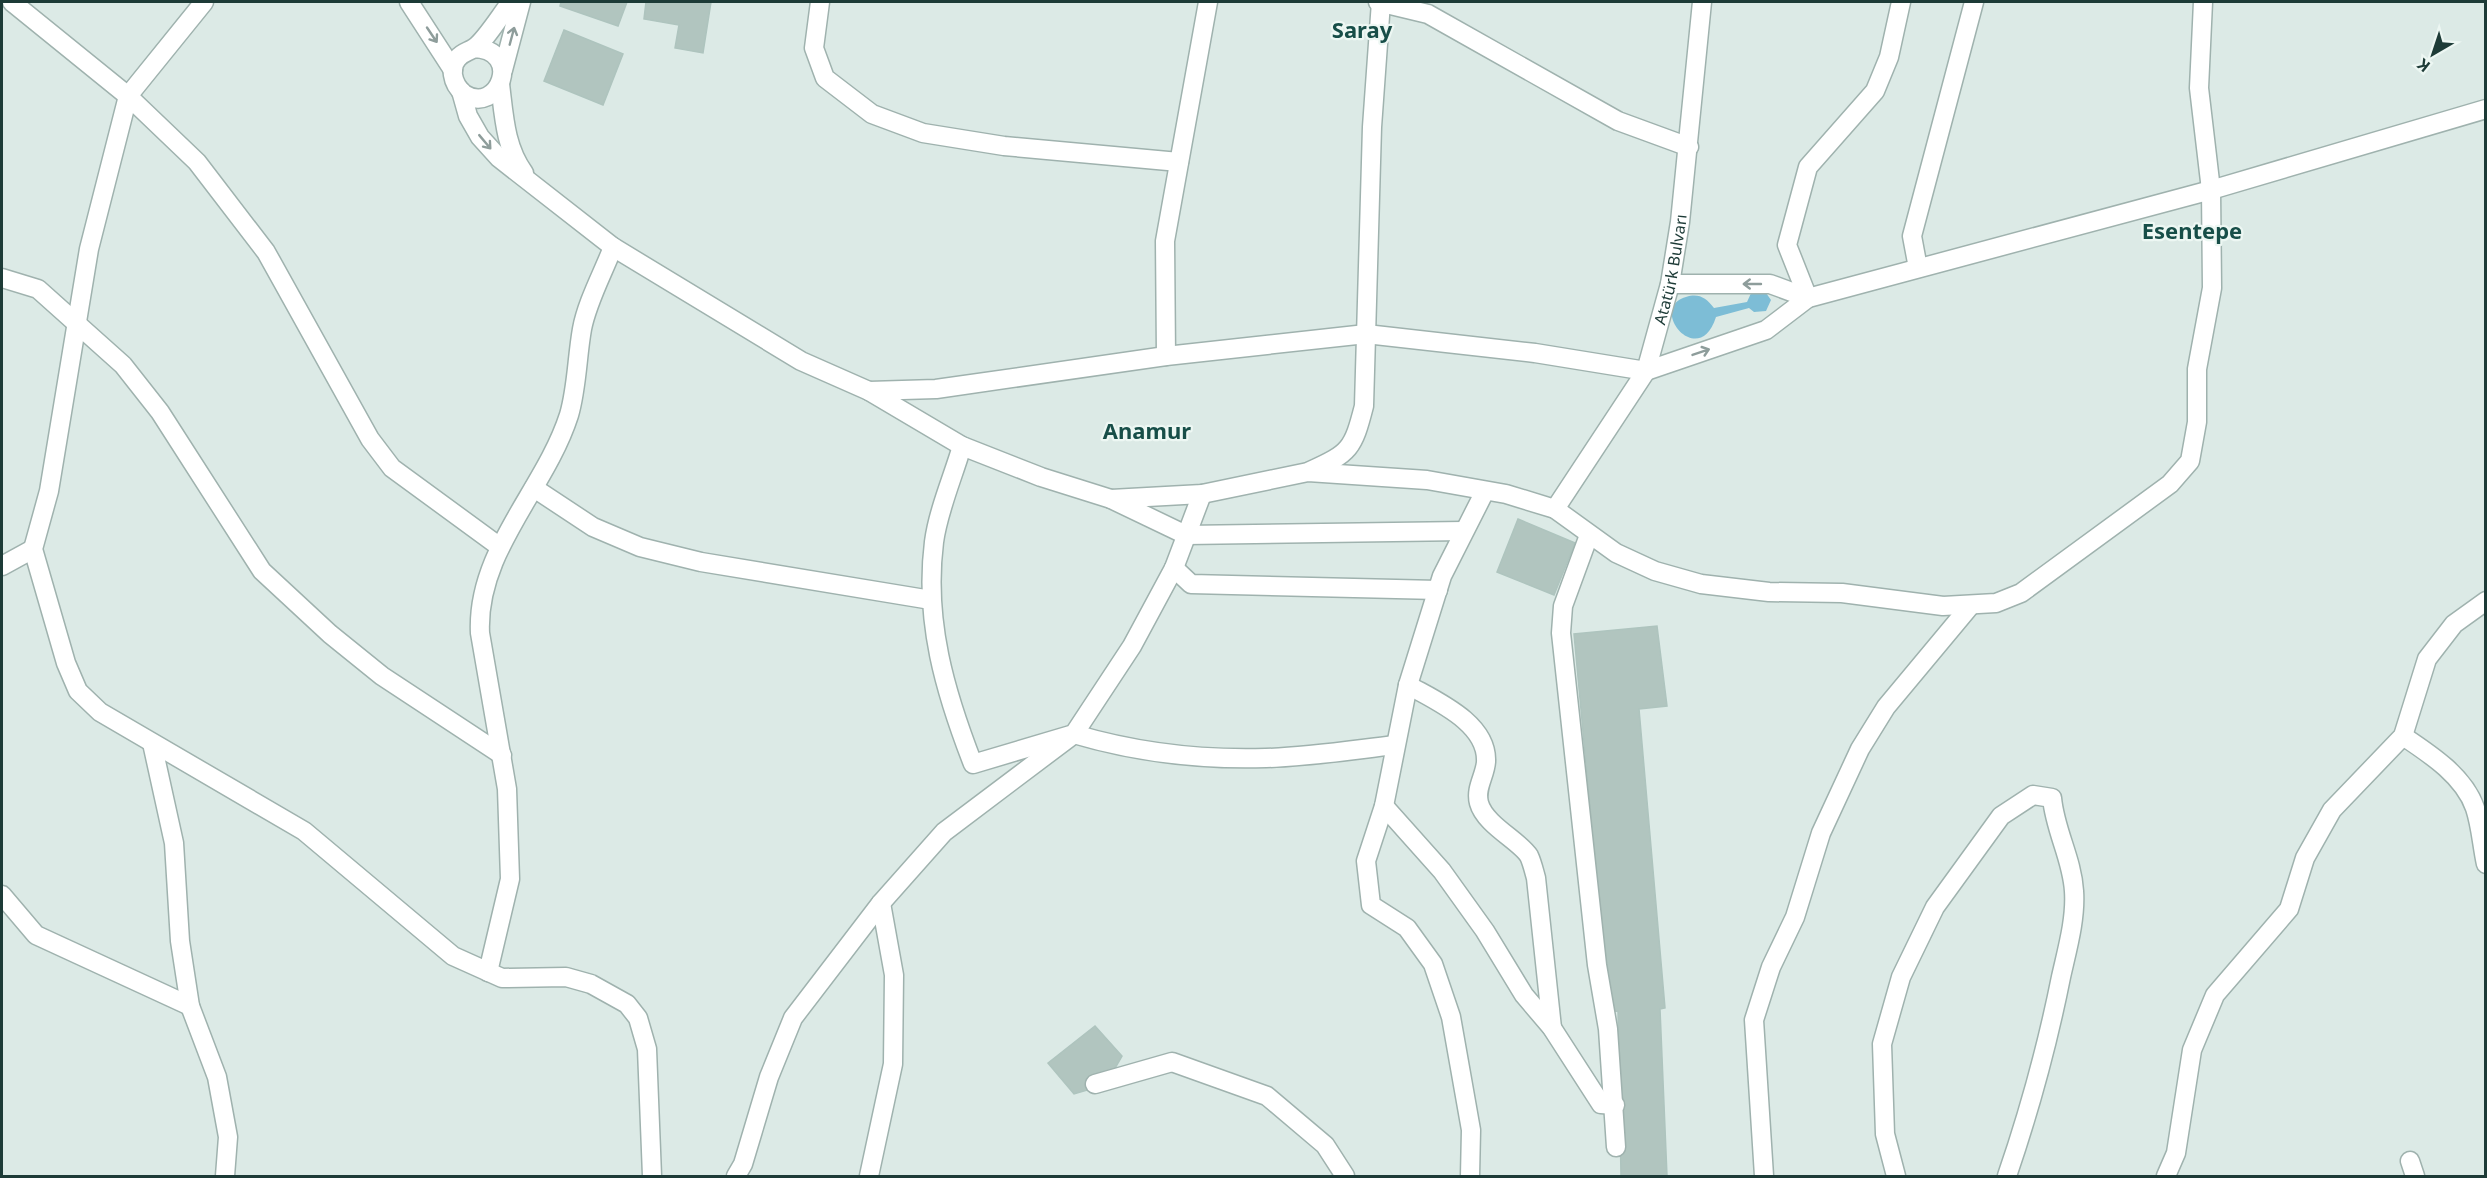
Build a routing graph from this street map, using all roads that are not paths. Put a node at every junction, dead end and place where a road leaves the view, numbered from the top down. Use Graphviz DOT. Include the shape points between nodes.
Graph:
graph roads {
  1 [pos="12,2"];
  2 [pos="204,2"];
  3 [pos="409,2"];
  4 [pos="511,2"];
  5 [pos="521,2"];
  6 [pos="820,2"];
  7 [pos="1208,2"];
  8 [pos="1380,2"];
  9 [pos="1702,2"];
  10 [pos="1901,2"];
  11 [pos="1974,2"];
  12 [pos="2203,2"];
  13 [pos="474,48"];
  14 [pos="453,70"];
  15 [pos="501,77"];
  16 [pos="461,91"];
  17 [pos="128,96"];
  18 [pos="2486,109"];
  19 [pos="1689,147"];
  20 [pos="1179,162"];
  21 [pos="528,179"];
  22 [pos="2211,190"];
  23 [pos="613,247"];
  24 [pos="1918,268"];
  25 [pos="2,278"];
  26 [pos="1670,284"];
  27 [pos="1808,298"];
  28 [pos="75,322"];
  29 [pos="1366,334"];
  30 [pos="1166,356"];
  31 [pos="1646,371"];
  32 [pos="869,391"];
  33 [pos="962,446"];
  34 [pos="1308,472"];
  35 [pos="534,488"];
  36 [pos="1485,491"];
  37 [pos="1202,494"];
  38 [pos="1111,499"];
  39 [pos="1555,509"];
  40 [pos="1464,531"];
  41 [pos="1186,535"];
  42 [pos="1589,535"];
  43 [pos="500,547"];
  44 [pos="33,549"];
  45 [pos="2,566"];
  46 [pos="1174,568"];
  47 [pos="1438,590"];
  48 [pos="931,600"];
  49 [pos="2486,601"];
  50 [pos="1971,605"];
  51 [pos="1408,686"];
  52 [pos="1074,734"];
  53 [pos="2403,736"];
  54 [pos="152,743"];
  55 [pos="1395,745"];
  56 [pos="502,755"];
  57 [pos="1383,806"];
  58 [pos="2486,864"];
  59 [pos="2,895"];
  60 [pos="881,903"];
  61 [pos="488,972"];
  62 [pos="190,1006"];
  63 [pos="1552,1028"];
  64 [pos="1095,1084"];
  65 [pos="1615,1106"];
  66 [pos="1616,1147"];
  67 [pos="225,1176"];
  68 [pos="652,1176"];
  69 [pos="736,1176"];
  70 [pos="870,1176"];
  71 [pos="1345,1176"];
  72 [pos="1470,1176"];
  73 [pos="1764,1176"];
  74 [pos="1896,1176"];
  75 [pos="2007,1176"];
  76 [pos="2166,1176"];
  1 -- 17 [label="street"];
  2 -- 17 [label="street"];
  3 -- 14 [label="street, one-way"];
  4 -- 13 [label="street"];
  15 -- 5 [label="street, one-way"];
  6 -- 20 [label="street" via="814,48 825,78 872,114 923,133 1004,146"];
  7 -- 20 [label="street"];
  8 -- 19 [label="street" via="1428,14 1618,121"];
  8 -- 29 [label="street"];
  9 -- 19 [label="street, Atatürk Bulvarı"];
  10 -- 27 [label="street" via="1889,57 1875,92 1808,167 1787,245"];
  11 -- 24 [label="street" via="1912,236"];
  12 -- 22 [label="street" via="2199,88"];
  13 -- 14 [label="street" via="460,55"];
  13 -- 15 [label="street" via="496,56"];
  14 -- 16 [label="street"];
  15 -- 16 [label="street" via="496,91 482,98"];
  15 -- 21 [label="street" via="506,135 514,160"];
  16 -- 21 [label="street, one-way" via="468,116 480,137 499,158"];
  17 -- 28 [label="street" via="88,249"];
  17 -- 43 [label="street" via="197,162 266,252 370,439 392,468"];
  18 -- 22 [label="street"];
  19 -- 26 [label="street, Atatürk Bulvarı"];
  20 -- 30 [label="street" via="1165,241"];
  21 -- 23 [label="street"];
  22 -- 24 [label="street"];
  22 -- 50 [label="street" via="2212,288 2197,369 2197,422 2190,461 2170,483 2020,593 1996,603"];
  23 -- 32 [label="street" via="801,362"];
  23 -- 35 [label="street" via="582,326 569,414"];
  24 -- 27 [label="street"];
  25 -- 28 [label="street" via="38,289"];
  27 -- 26 [label="street, one-way" via="1770,284"];
  26 -- 31 [label="street, Atatürk Bulvarı"];
  31 -- 27 [label="street, one-way" via="1766,330"];
  28 -- 44 [label="street" via="49,491"];
  28 -- 56 [label="street" via="123,365 160,412 262,571 382,676"];
  29 -- 30 [label="street"];
  29 -- 31 [label="street" via="1535,353"];
  29 -- 34 [label="street" via="1364,406 1356,435 1343,456"];
  30 -- 32 [label="street" via="936,389"];
  31 -- 39 [label="street, Atatürk Bulvarı"];
  32 -- 33 [label="street"];
  33 -- 38 [label="street"];
  33 -- 48 [label="street" via="934,541"];
  34 -- 36 [label="street" via="1427,480"];
  34 -- 37 [label="street"];
  35 -- 43 [label="street"];
  35 -- 48 [label="street" via="593,527 640,546 701,562"];
  36 -- 39 [label="street"];
  36 -- 40 [label="street"];
  37 -- 38 [label="street"];
  37 -- 41 [label="street"];
  38 -- 41 [label="street"];
  39 -- 42 [label="street"];
  40 -- 41 [label="street"];
  40 -- 47 [label="street"];
  41 -- 46 [label="street"];
  42 -- 50 [label="street" via="1655,571 1701,584 1769,592 1842,593 1943,606"];
  42 -- 65 [label="street" via="1563,606 1561,633"];
  43 -- 56 [label="street" via="479,610"];
  44 -- 45 [label="street"];
  44 -- 54 [label="street" via="78,691 100,712"];
  46 -- 47 [label="street" via="1191,584"];
  46 -- 52 [label="street" via="1132,646"];
  47 -- 51 [label="street"];
  48 -- 52 [label="street" via="933,636 943,677 974,764"];
  49 -- 53 [label="street" via="2454,624 2427,659"];
  50 -- 73 [label="street" via="1886,707 1860,749 1821,833 1795,917 1771,967 1754,1020"];
  51 -- 55 [label="street"];
  51 -- 63 [label="street" via="1457,712 1482,741 1486,762 1478,787 1479,804 1502,834 1528,854 1536,878"];
  52 -- 55 [label="street" via="1120,747 1199,756 1266,758"];
  52 -- 60 [label="street" via="944,832"];
  53 -- 58 [label="street" via="2436,758 2460,783 2475,807"];
  53 -- 76 [label="street" via="2332,810 2305,858 2289,909 2215,995 2192,1050 2176,1153"];
  54 -- 61 [label="street" via="304,831 453,956"];
  54 -- 62 [label="street" via="174,843 180,941"];
  55 -- 57 [label="street"];
  56 -- 61 [label="street" via="510,879"];
  57 -- 63 [label="street" via="1442,871 1524,995"];
  57 -- 72 [label="street" via="1366,861 1371,905 1407,928 1433,964 1452,1017 1471,1130"];
  59 -- 62 [label="street" via="36,935"];
  60 -- 69 [label="street" via="793,1018"];
  60 -- 70 [label="street" via="894,975 893,1064"];
  61 -- 68 [label="street" via="502,978 574,979 612,994 638,1018 647,1049"];
  62 -- 67 [label="street" via="217,1077 228,1137"];
  63 -- 65 [label="street" via="1601,1104"];
  64 -- 71 [label="street" via="1173,1062 1267,1096 1325,1145"];
  65 -- 66 [label="street"];
  74 -- 75 [label="street" via="1884,1134 1882,1044 1901,977 1948,888 2001,816 2033,795 2052,798 2054,823 2068,854 2074,892 2069,941 2043,1061"];
}
